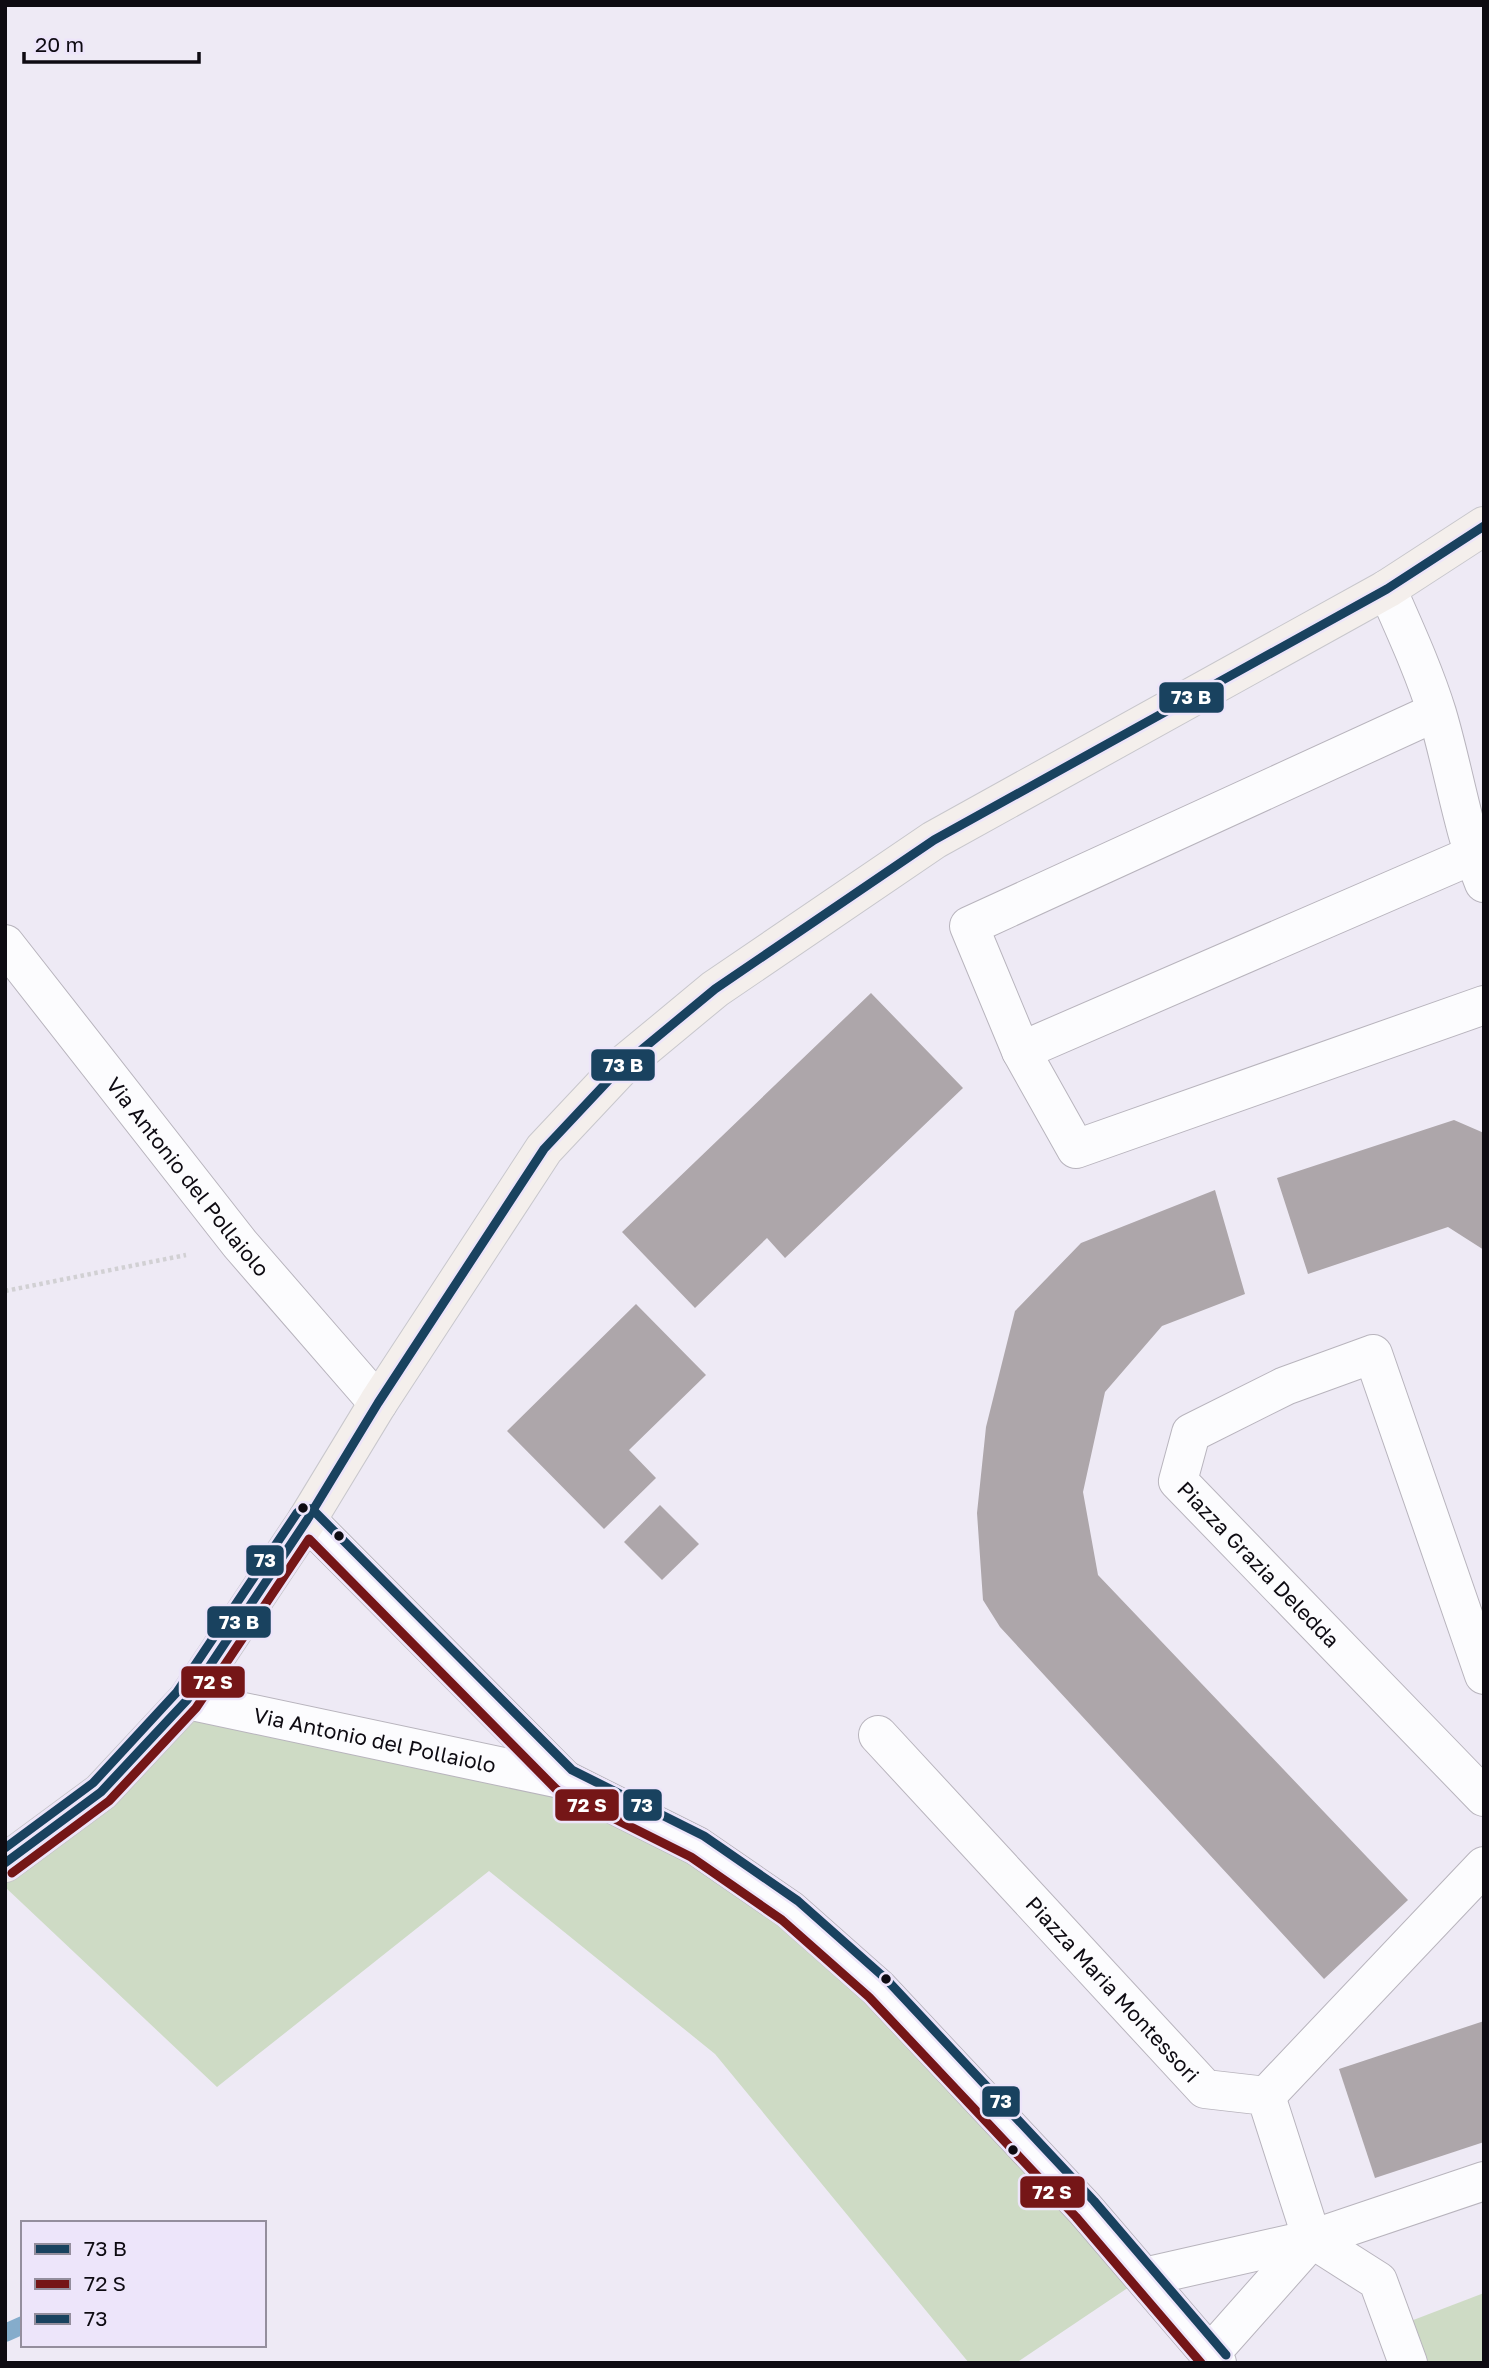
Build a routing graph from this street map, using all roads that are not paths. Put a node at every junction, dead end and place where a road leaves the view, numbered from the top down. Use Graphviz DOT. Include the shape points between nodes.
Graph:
graph roads {
  1 [pos="1484,526"];
  2 [pos="1387,589"];
  3 [pos="1436,712"];
  4 [pos="1478,869"];
  5 [pos="5,944"];
  6 [pos="1484,1005"];
  7 [pos="1021,1051"];
  8 [pos="378,1403"];
  9 [pos="307,1520"];
  10 [pos="1484,1675"];
  11 [pos="187,1700"];
  12 [pos="878,1735"];
  13 [pos="565,1780"];
  14 [pos="1484,1797"];
  15 [pos="5,1863"];
  16 [pos="1484,1866"];
  17 [pos="1266,2096"];
  18 [pos="1484,2181"];
  19 [pos="1312,2239"];
  20 [pos="1144,2277"];
  21 [pos="1214,2358"];
  22 [pos="1408,2363"];
  1 -- 2 [label="main road"];
  2 -- 3 [label="street"];
  2 -- 8 [label="main road" via="934,840 715,989 622,1066 544,1149"];
  3 -- 4 [label="street"];
  3 -- 7 [label="street" via="970,926"];
  4 -- 7 [label="street"];
  5 -- 8 [label="street, Via Antonio del Pollaiolo" via="240,1244"];
  6 -- 7 [label="street" via="1076,1149"];
  8 -- 9 [label="main road"];
  9 -- 11 [label="main road"];
  9 -- 13 [label="street, Via Antonio del Pollaiolo"];
  10 -- 14 [label="street, Piazza Grazia Deledda" via="1373,1354 1285,1386 1191,1433 1178,1481"];
  11 -- 13 [label="street, Via Antonio del Pollaiolo"];
  11 -- 15 [label="main road" via="101,1792"];
  12 -- 17 [label="street, Piazza Maria Montessori" via="1205,2089"];
  13 -- 20 [label="street, Via Antonio del Pollaiolo" via="697,1846 790,1910 878,1988"];
  16 -- 17 [label="street"];
  17 -- 19 [label="street"];
  18 -- 19 [label="street"];
  19 -- 20 [label="street"];
  19 -- 21 [label="street"];
  19 -- 22 [label="street" via="1378,2281"];
  20 -- 21 [label="street, Via Antonio del Pollaiolo"];
}
